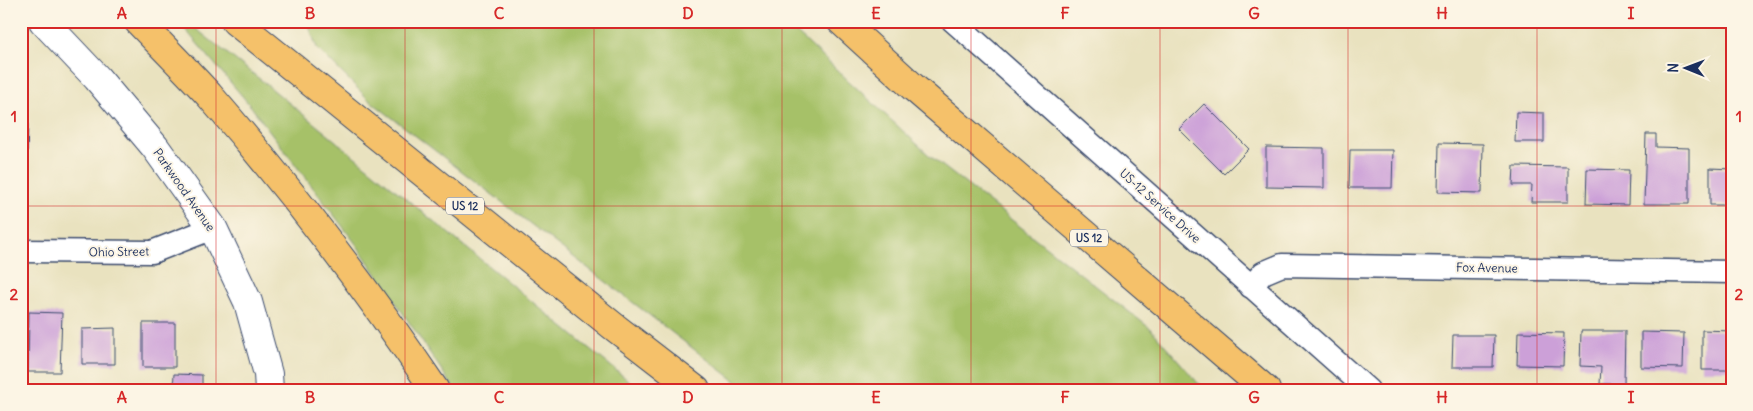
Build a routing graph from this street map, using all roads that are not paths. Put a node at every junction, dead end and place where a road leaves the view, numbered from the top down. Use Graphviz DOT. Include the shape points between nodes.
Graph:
graph roads {
  1 [pos="43,21"];
  2 [pos="138,21"];
  3 [pos="841,21"];
  4 [pos="953,21"];
  5 [pos="251,26"];
  6 [pos="213,228"];
  7 [pos="21,252"];
  8 [pos="1732,272"];
  9 [pos="1251,287"];
  10 [pos="269,390"];
  11 [pos="435,390"];
  12 [pos="696,390"];
  13 [pos="1266,390"];
  14 [pos="1368,390"];
  1 -- 6 [label="street, Parkwood Avenue" via="97,78 154,147"];
  2 -- 11 [label="highway" via="209,95 310,219 395,331"];
  3 -- 13 [label="highway, US 12 / US 12" via="913,87"];
  4 -- 9 [label="street, US-12 Service Drive"];
  5 -- 12 [label="highway, US 12 / US 12" via="613,326"];
  6 -- 7 [label="street, Ohio Street" via="152,252"];
  6 -- 10 [label="street, Parkwood Avenue" via="248,302 268,374"];
  8 -- 9 [label="street, Fox Avenue" via="1282,265 1263,273"];
  9 -- 14 [label="street, US-12 Service Drive"];
}
